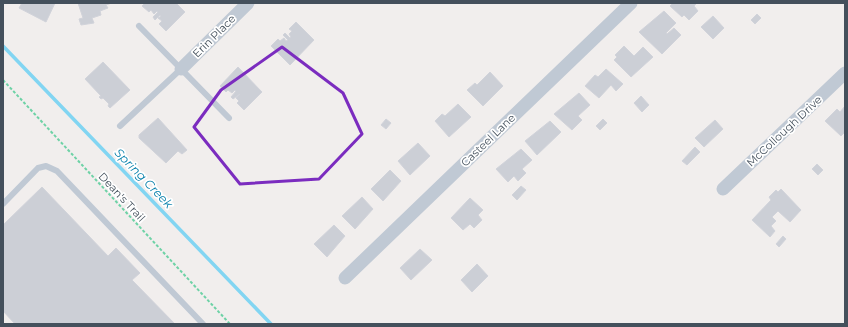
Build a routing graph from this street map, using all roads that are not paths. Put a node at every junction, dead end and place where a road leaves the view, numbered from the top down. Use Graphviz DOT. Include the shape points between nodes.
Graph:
graph roads {
  1 [pos="248,3"];
  2 [pos="631,3"];
  3 [pos="139,26"];
  4 [pos="181,69"];
  5 [pos="845,73"];
  6 [pos="229,118"];
  7 [pos="120,126"];
  8 [pos="724,189"];
  9 [pos="3,204"];
  10 [pos="345,278"];
  11 [pos="203,324"];
  1 -- 4 [label="street, Erin Place"];
  2 -- 10 [label="street, Casteel Lane"];
  3 -- 4 [label="lane"];
  4 -- 6 [label="lane"];
  4 -- 7 [label="lane"];
  5 -- 8 [label="street, McCollough Drive"];
  9 -- 11 [label="lane" via="38,168 46,166 57,171"];
}
